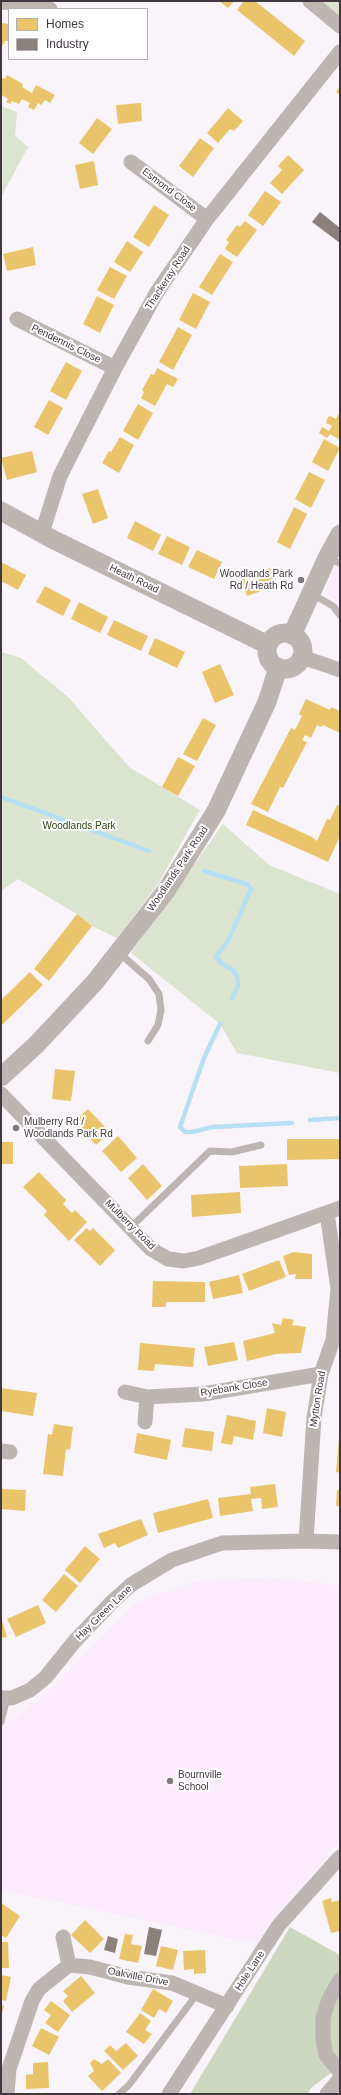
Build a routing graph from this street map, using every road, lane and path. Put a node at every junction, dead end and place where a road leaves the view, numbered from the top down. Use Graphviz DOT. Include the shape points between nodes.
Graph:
graph roads {
  1 [pos="310,1"];
  2 [pos="1,2"];
  3 [pos="46,8"];
  4 [pos="340,26"];
  5 [pos="340,52"];
  6 [pos="131,162"];
  7 [pos="207,219"];
  8 [pos="17,319"];
  9 [pos="115,368"];
  10 [pos="1,511"];
  11 [pos="42,533"];
  12 [pos="340,534"];
  13 [pos="333,560"];
  14 [pos="311,592"];
  15 [pos="340,615"];
  16 [pos="292,635"];
  17 [pos="268,645"];
  18 [pos="302,657"];
  19 [pos="278,668"];
  20 [pos="340,670"];
  21 [pos="118,952"];
  22 [pos="148,1041"];
  23 [pos="1,1078"];
  24 [pos="1,1094"];
  25 [pos="261,1145"];
  26 [pos="334,1210"];
  27 [pos="131,1227"];
  28 [pos="321,1374"];
  29 [pos="125,1392"];
  30 [pos="147,1397"];
  31 [pos="145,1422"];
  32 [pos="306,1540"];
  33 [pos="340,1542"];
  34 [pos="4,1698"];
  35 [pos="1,1722"];
  36 [pos="340,1857"];
  37 [pos="63,1937"];
  38 [pos="69,1965"];
  39 [pos="340,1980"];
  40 [pos="197,1994"];
  41 [pos="227,2006"];
  42 [pos="340,2072"];
  43 [pos="340,2079"];
  44 [pos="7,2094"];
  45 [pos="118,2094"];
  46 [pos="169,2094"];
  47 [pos="327,2094"];
  1 -- 4 [label="street"];
  2 -- 3 [label="street"];
  5 -- 7 [label="street, Thackeray Road"];
  6 -- 7 [label="street, Esmond Close"];
  7 -- 9 [label="street, Thackeray Road" via="157,292"];
  8 -- 9 [label="street, Pendennis Close"];
  9 -- 11 [label="street, Thackeray Road" via="60,476"];
  10 -- 11 [label="street, Heath Road"];
  11 -- 17 [label="street, Heath Road"];
  12 -- 13 [label="street"];
  13 -- 14 [label="street"];
  14 -- 15 [label="lane" via="333,606"];
  14 -- 16 [label="street"];
  16 -- 17 [label="street" via="279,635"];
  16 -- 18 [label="street" via="303,649"];
  17 -- 19 [label="street" via="270,660"];
  18 -- 19 [label="street" via="295,666 288,669"];
  18 -- 20 [label="street"];
  19 -- 21 [label="street, Woodlands Park Road" via="267,702 216,811 166,891"];
  21 -- 22 [label="lane" via="149,979 159,994 161,1010 158,1025"];
  21 -- 23 [label="street, Woodlands Park Road" via="95,982"];
  24 -- 27 [label="street, Mulberry Road"];
  25 -- 27 [label="lane" via="232,1152 210,1151"];
  26 -- 27 [label="street, Mulberry Road" via="184,1261 168,1259 151,1249"];
  26 -- 28 [label="street, Mytton Road" via="338,1289 333,1340"];
  28 -- 30 [label="street, Ryebank Close" via="203,1394"];
  28 -- 32 [label="street, Mytton Road" via="314,1418"];
  29 -- 30 [label="street, Ryebank Close"];
  30 -- 31 [label="street"];
  32 -- 33 [label="street, Hay Green Lane"];
  32 -- 34 [label="street, Hay Green Lane" via="222,1543 172,1560 132,1584 113,1601 74,1642 45,1678 30,1690"];
  34 -- 35 [label="lane"];
  36 -- 41 [label="street, Hole Lane" via="279,1926"];
  37 -- 38 [label="street"];
  38 -- 40 [label="street, Oakville Drive" via="172,1983"];
  38 -- 44 [label="street" via="39,1989 32,2001 9,2069"];
  39 -- 42 [label="street" via="328,1999 322,2018 322,2039 326,2055"];
  40 -- 41 [label="street, Oakville Drive"];
  40 -- 45 [label="lane" via="129,2085"];
  41 -- 46 [label="street, Hole Lane"];
  43 -- 47 [label="street"];
}
